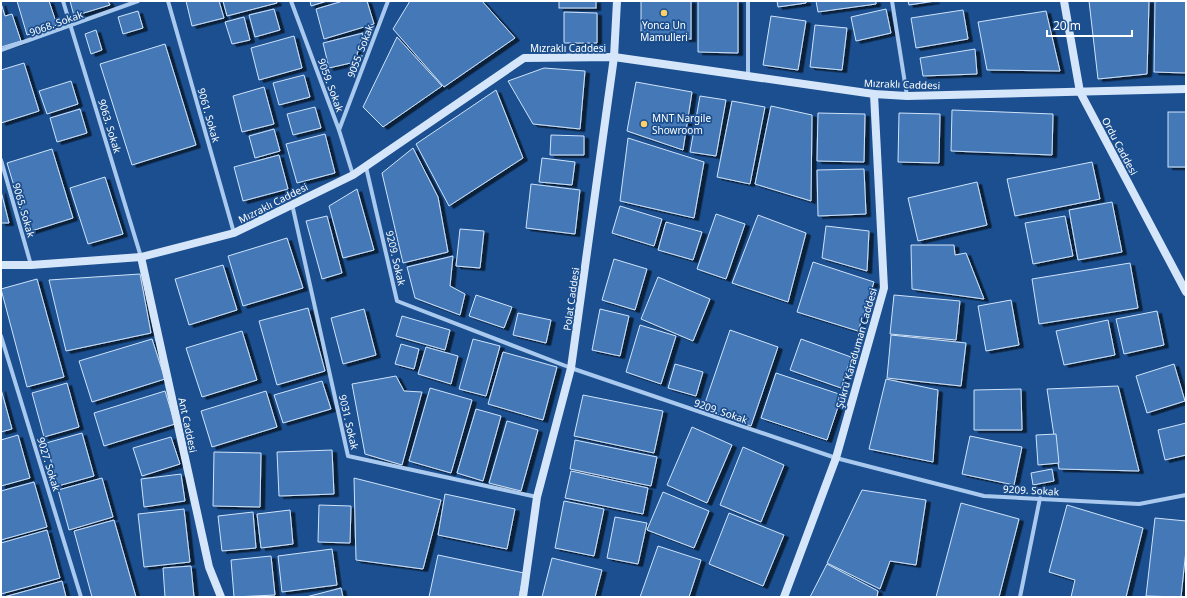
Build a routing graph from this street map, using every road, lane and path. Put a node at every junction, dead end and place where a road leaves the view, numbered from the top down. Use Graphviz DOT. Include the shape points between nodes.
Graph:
graph roads {
  1 [pos="63,1"];
  2 [pos="138,1"];
  3 [pos="168,1"];
  4 [pos="291,1"];
  5 [pos="388,1"];
  6 [pos="618,1"];
  7 [pos="748,1"];
  8 [pos="892,1"];
  9 [pos="1064,1"];
  10 [pos="71,26"];
  11 [pos="1,50"];
  12 [pos="614,58"];
  13 [pos="748,77"];
  14 [pos="1186,90"];
  15 [pos="1080,92"];
  16 [pos="874,94"];
  17 [pos="907,96"];
  18 [pos="339,130"];
  19 [pos="1,160"];
  20 [pos="366,166"];
  21 [pos="353,175"];
  22 [pos="292,204"];
  23 [pos="234,233"];
  24 [pos="141,257"];
  25 [pos="1,265"];
  26 [pos="31,265"];
  27 [pos="1186,292"];
  28 [pos="1,336"];
  29 [pos="571,368"];
  30 [pos="836,458"];
  31 [pos="1186,495"];
  32 [pos="537,497"];
  33 [pos="1040,498"];
  34 [pos="82,597"];
  35 [pos="220,597"];
  36 [pos="523,597"];
  37 [pos="784,597"];
  38 [pos="1020,597"];
  1 -- 10 [label="street, 9063. Sokak"];
  2 -- 10 [label="street, 9068. Sokak"];
  3 -- 23 [label="street, 9061. Sokak"];
  4 -- 18 [label="street, 9059. Sokak"];
  5 -- 18 [label="street, 9055. Sokak"];
  6 -- 12 [label="main road, Polat Caddesi"];
  7 -- 13 [label="street"];
  8 -- 17 [label="street"];
  9 -- 15 [label="main road, Ordu Caddesi"];
  10 -- 11 [label="street, 9068. Sokak"];
  10 -- 24 [label="street, 9063. Sokak"];
  12 -- 13 [label="main road, Mızraklı Caddesi"];
  12 -- 20 [label="main road, Mızraklı Caddesi" via="524,58"];
  12 -- 29 [label="main road, Polat Caddesi"];
  13 -- 16 [label="main road, Mızraklı Caddesi"];
  14 -- 15 [label="main road, Mızraklı Caddesi"];
  15 -- 17 [label="main road, Mızraklı Caddesi"];
  15 -- 27 [label="main road, Ordu Caddesi"];
  16 -- 17 [label="main road, Mızraklı Caddesi"];
  16 -- 30 [label="main road, Şükrü Karaduman Caddesi" via="884,288"];
  18 -- 21 [label="street, 9059. Sokak"];
  19 -- 26 [label="street, 9065. Sokak"];
  20 -- 21 [label="main road, Mızraklı Caddesi"];
  20 -- 29 [label="street, 9209. Sokak" via="398,301"];
  21 -- 22 [label="main road, Mızraklı Caddesi"];
  22 -- 23 [label="main road, Mızraklı Caddesi"];
  22 -- 32 [label="street, 9031. Sokak" via="348,456"];
  23 -- 24 [label="main road, Mızraklı Caddesi"];
  24 -- 26 [label="main road, Mızraklı Caddesi"];
  24 -- 35 [label="main road, Ant Caddesi" via="209,567"];
  25 -- 26 [label="main road, Mızraklı Caddesi"];
  28 -- 34 [label="street, 9027. Sokak"];
  29 -- 30 [label="street, 9209. Sokak"];
  29 -- 32 [label="main road, Polat Caddesi"];
  30 -- 33 [label="street, 9209. Sokak" via="984,496"];
  30 -- 37 [label="main road, Şükrü Karaduman Caddesi"];
  31 -- 33 [label="street, 9209. Sokak" via="1139,504"];
  32 -- 36 [label="main road, Polat Caddesi"];
  33 -- 38 [label="street"];
}
